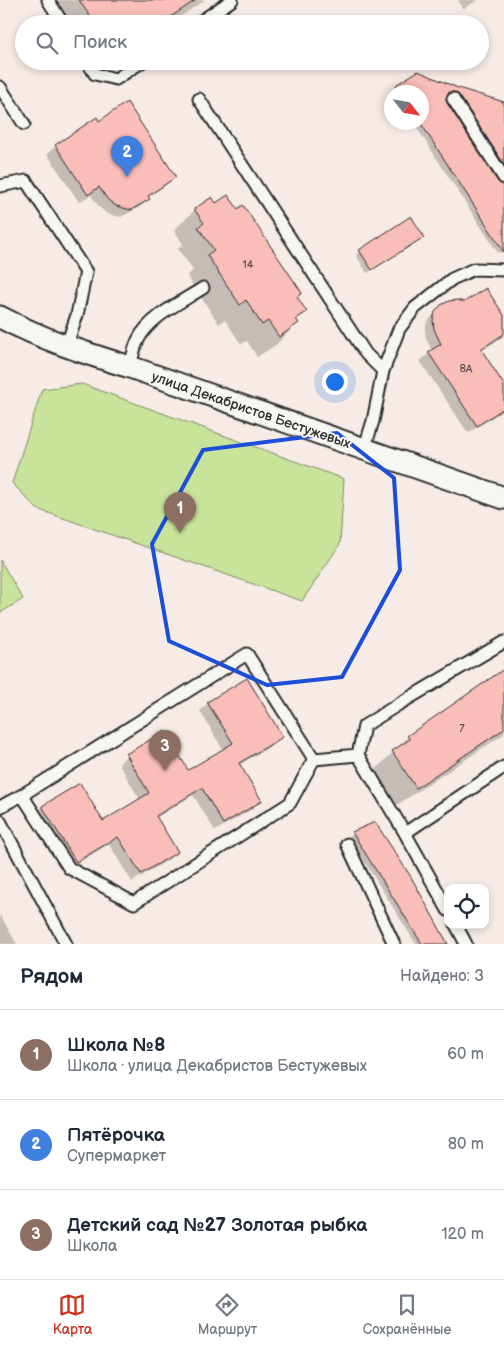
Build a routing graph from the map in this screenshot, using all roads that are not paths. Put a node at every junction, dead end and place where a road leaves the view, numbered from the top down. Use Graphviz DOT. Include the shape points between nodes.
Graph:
graph roads {
  1 [pos="48,0"];
  2 [pos="232,0"];
  3 [pos="57,15"];
  4 [pos="210,15"];
  5 [pos="93,70"];
  6 [pos="130,70"];
  7 [pos="0,88"];
  8 [pos="199,99"];
  9 [pos="453,99"];
  10 [pos="24,124"];
  11 [pos="504,178"];
  12 [pos="0,186"];
  13 [pos="504,270"];
  14 [pos="203,288"];
  15 [pos="0,318"];
  16 [pos="66,347"];
  17 [pos="130,367"];
  18 [pos="383,371"];
  19 [pos="364,450"];
  20 [pos="504,498"];
  21 [pos="504,642"];
  22 [pos="358,755"];
  23 [pos="314,759"];
  24 [pos="504,767"];
  25 [pos="22,795"];
  26 [pos="0,807"];
  27 [pos="0,821"];
  28 [pos="405,833"];
  29 [pos="348,844"];
  30 [pos="444,903"];
  31 [pos="458,929"];
  32 [pos="66,944"];
  33 [pos="394,944"];
  34 [pos="466,944"];
  1 -- 3 [label="lane"];
  2 -- 4 [label="lane"];
  5 -- 6 [label="lane" via="95,74 116,79"];
  7 -- 10 [label="lane"];
  8 -- 18 [label="lane" via="366,354"];
  9 -- 11 [label="lane"];
  12 -- 16 [label="lane" via="26,181 86,272"];
  13 -- 18 [label="lane" via="474,269 452,279 415,308 399,329"];
  14 -- 17 [label="lane" via="146,328 138,339"];
  15 -- 16 [label="street, улица Декабристов Бестужевых"];
  16 -- 17 [label="street, улица Декабристов Бестужевых"];
  17 -- 19 [label="street, улица Декабристов Бестужевых"];
  18 -- 19 [label="lane"];
  19 -- 20 [label="street, улица Декабристов Бестужевых"];
  21 -- 22 [label="lane" via="364,726"];
  22 -- 23 [label="lane"];
  22 -- 28 [label="lane"];
  23 -- 25 [label="lane" via="247,654"];
  23 -- 25 [label="lane" via="290,803 134,903 69,868"];
  24 -- 28 [label="lane"];
  25 -- 26 [label="lane"];
  27 -- 32 [label="lane"];
  28 -- 30 [label="lane"];
  29 -- 33 [label="lane"];
  31 -- 34 [label="lane"];
}
